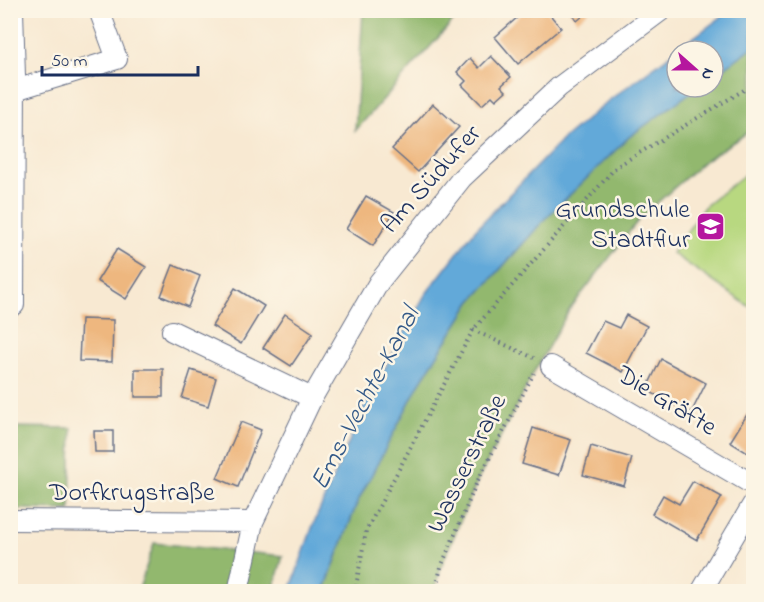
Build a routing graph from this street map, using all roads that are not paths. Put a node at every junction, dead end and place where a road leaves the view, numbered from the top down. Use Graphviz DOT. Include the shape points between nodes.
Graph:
graph roads {
  1 [pos="13,10"];
  2 [pos="99,10"];
  3 [pos="662,10"];
  4 [pos="15,90"];
  5 [pos="10,305"];
  6 [pos="171,332"];
  7 [pos="551,366"];
  8 [pos="312,398"];
  9 [pos="753,485"];
  10 [pos="753,502"];
  11 [pos="10,520"];
  12 [pos="253,522"];
  13 [pos="238,591"];
  14 [pos="702,591"];
  1 -- 4 [label="street"];
  2 -- 4 [label="street" via="117,59"];
  3 -- 8 [label="street, Am Südufer" via="559,87 462,178 380,282"];
  4 -- 5 [label="street" via="14,305"];
  6 -- 8 [label="street"];
  7 -- 9 [label="street, Die Gräfte"];
  8 -- 12 [label="street, Am Südufer"];
  10 -- 14 [label="street"];
  11 -- 12 [label="street, Dorfkrugstraße"];
  12 -- 13 [label="street, Am Südufer"];
}
